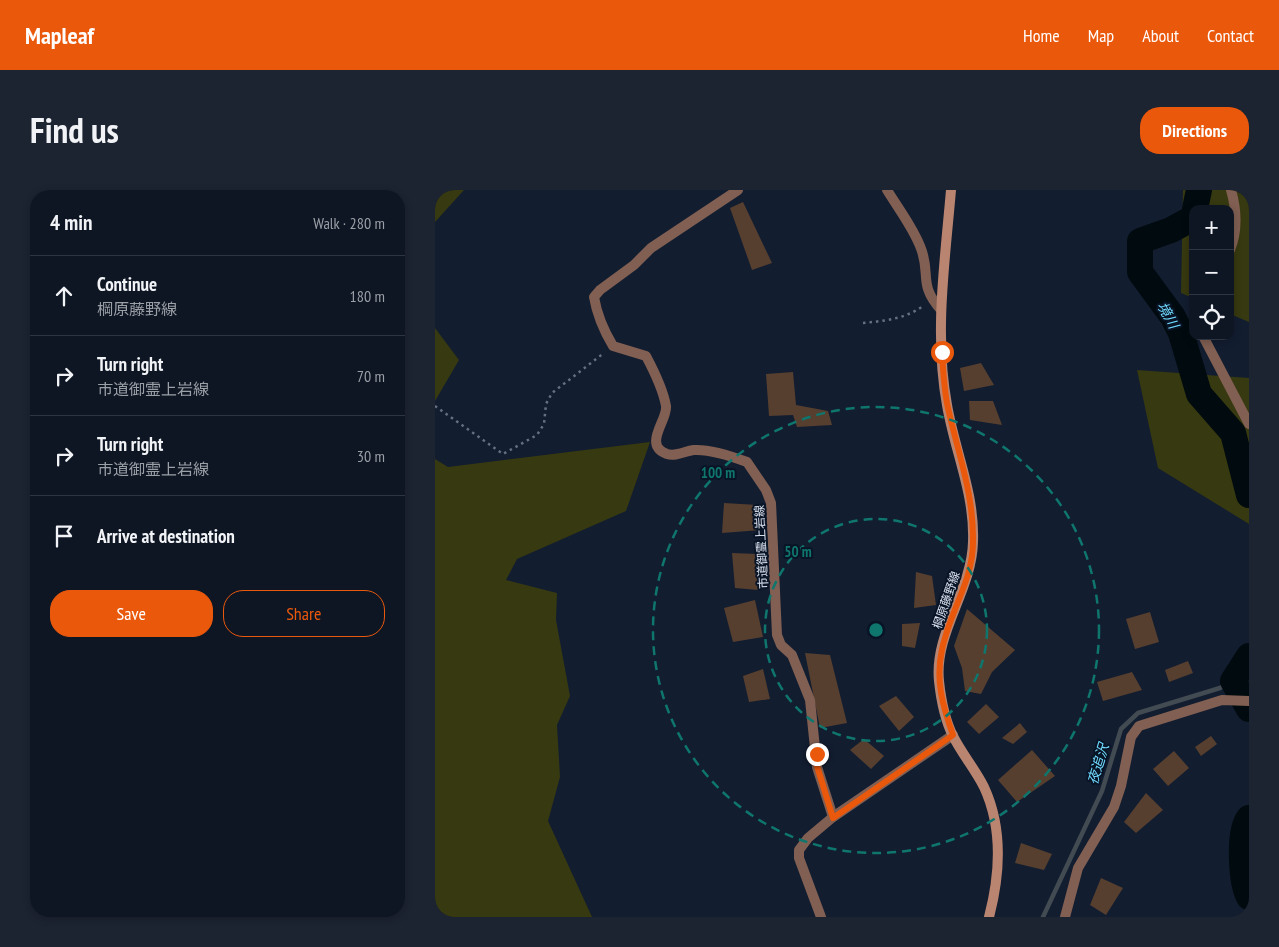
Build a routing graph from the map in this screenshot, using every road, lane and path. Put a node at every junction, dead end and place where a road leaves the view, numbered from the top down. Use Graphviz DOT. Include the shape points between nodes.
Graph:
graph roads {
  1 [pos="738,190"];
  2 [pos="887,190"];
  3 [pos="951,190"];
  4 [pos="1224,190"];
  5 [pos="1231,190"];
  6 [pos="1235,202"];
  7 [pos="1234,239"];
  8 [pos="932,300"];
  9 [pos="941,310"];
  10 [pos="863,324"];
  11 [pos="1205,340"];
  12 [pos="613,346"];
  13 [pos="435,406"];
  14 [pos="1249,424"];
  15 [pos="1249,700"];
  16 [pos="953,735"];
  17 [pos="833,818"];
  18 [pos="821,917"];
  19 [pos="989,917"];
  20 [pos="1065,917"];
  1 -- 12 [label="street" via="651,248 634,265 599,290 594,297 595,306"];
  2 -- 8 [label="street" via="925,258 925,286"];
  3 -- 9 [label="main road, 棡原藤野線"];
  4 -- 6 [label="street"];
  5 -- 6 [label="street"];
  6 -- 7 [label="street"];
  8 -- 9 [label="street"];
  8 -- 10 [label="path" via="915,312 889,321"];
  9 -- 16 [label="main road, 棡原藤野線" via="947,406 966,475 973,518 968,576 942,650 939,678 942,706"];
  11 -- 14 [label="street"];
  12 -- 13 [label="path" via="552,393 546,404 544,424 537,436 503,454"];
  12 -- 17 [label="street, 市道御霊上岩線" via="646,356 654,370 667,408 656,436 662,450 675,454 696,450 747,462 770,497 777,635 781,645 792,655 811,700 817,766"];
  15 -- 20 [label="street" via="1222,700 1139,726 1131,738 1114,807 1078,868"];
  16 -- 17 [label="street"];
  16 -- 19 [label="main road, 棡原藤野線" via="984,786 993,809 998,855"];
  17 -- 18 [label="street" via="807,838 799,850"];
}
